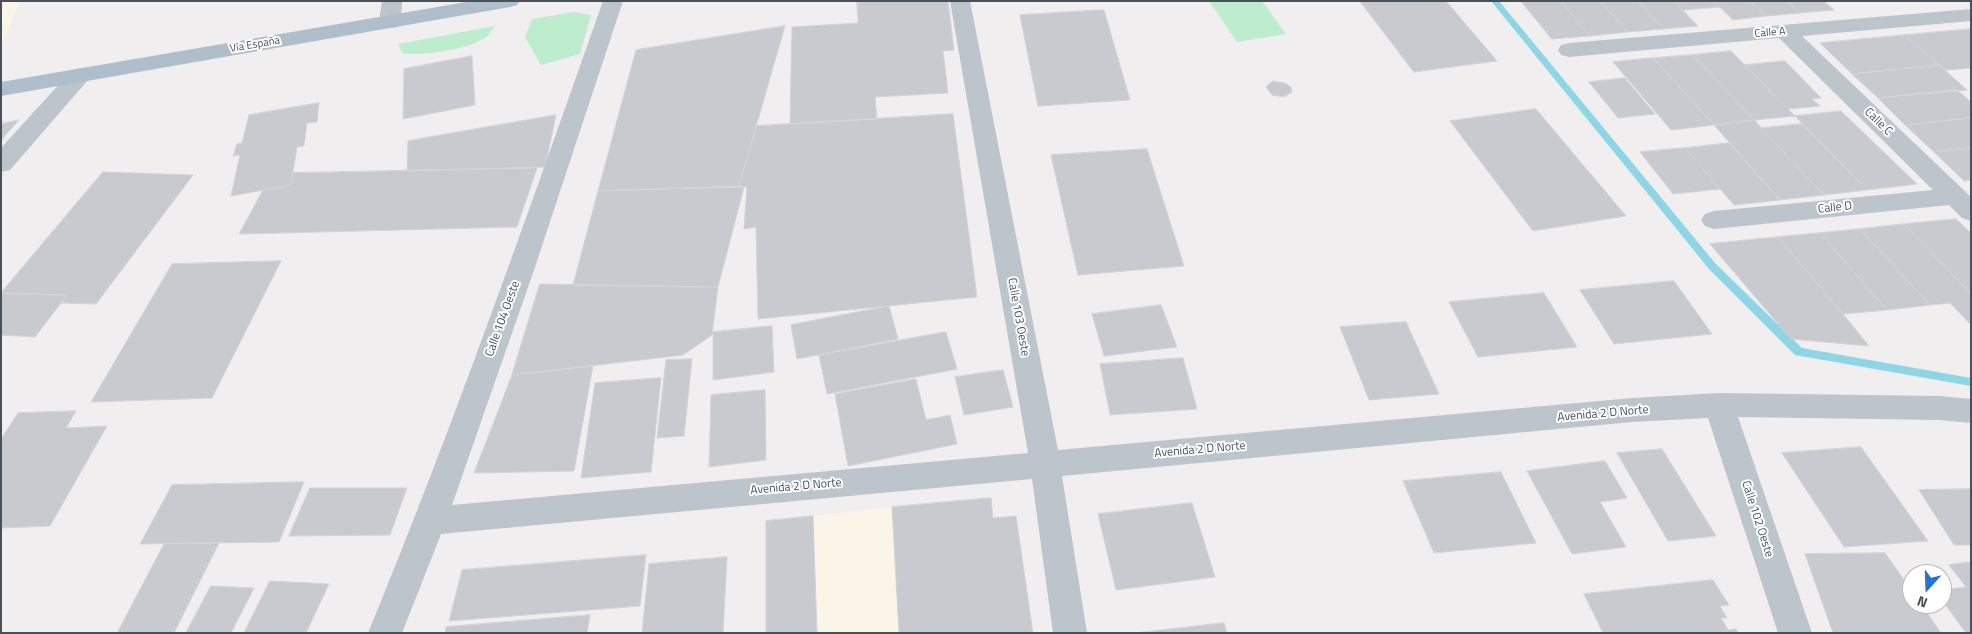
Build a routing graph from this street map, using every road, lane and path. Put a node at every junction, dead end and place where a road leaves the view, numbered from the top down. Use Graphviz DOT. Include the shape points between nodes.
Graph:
graph roads {
  1 [pos="510,1"];
  2 [pos="613,1"];
  3 [pos="960,1"];
  4 [pos="391,12"];
  5 [pos="1971,15"];
  6 [pos="1784,31"];
  7 [pos="1568,50"];
  8 [pos="80,75"];
  9 [pos="1,89"];
  10 [pos="1,164"];
  11 [pos="1963,204"];
  12 [pos="1714,220"];
  13 [pos="1719,405"];
  14 [pos="1971,410"];
  15 [pos="1045,464"];
  16 [pos="430,521"];
  17 [pos="385,633"];
  18 [pos="1070,633"];
  19 [pos="1795,633"];
  1 -- 4 [label="main road, Vía España"];
  2 -- 16 [label="street, Calle 104 Oeste" via="521,270"];
  3 -- 15 [label="street, Calle 103 Oeste"];
  4 -- 8 [label="main road, Vía España"];
  5 -- 6 [label="street, Calle A"];
  6 -- 7 [label="street, Calle A"];
  6 -- 11 [label="street, Calle C"];
  8 -- 9 [label="main road, Vía España"];
  8 -- 10 [label="street"];
  11 -- 12 [label="street, Calle D"];
  13 -- 14 [label="street, Avenida 2 D Norte"];
  13 -- 15 [label="street, Avenida 2 D Norte" via="1632,410"];
  13 -- 19 [label="street, Calle 102 Oeste"];
  15 -- 16 [label="street, Avenida 2 D Norte"];
  15 -- 18 [label="street, Calle 103 Oeste"];
  16 -- 17 [label="street, Calle 104 Oeste"];
}
